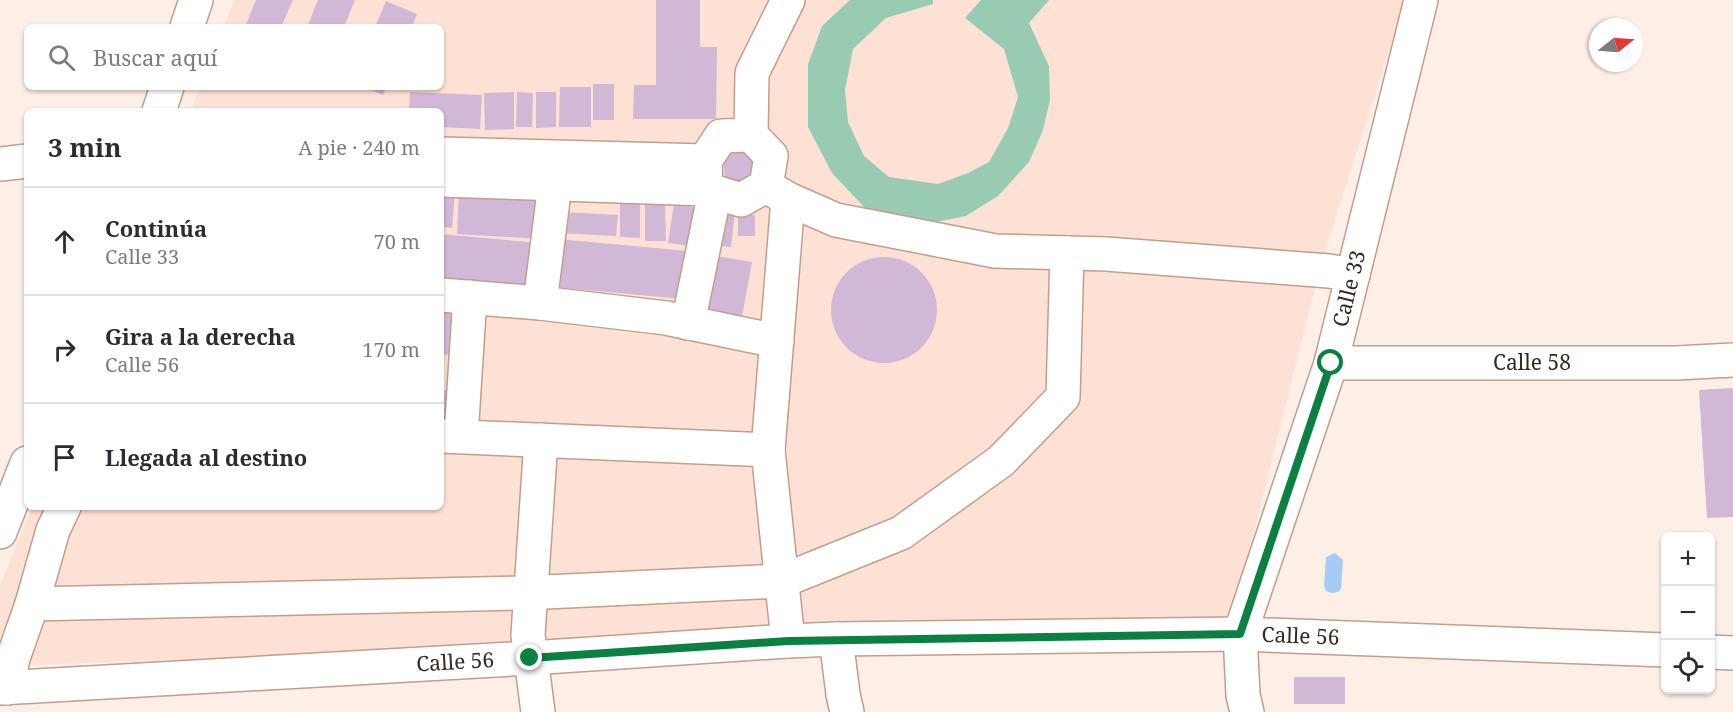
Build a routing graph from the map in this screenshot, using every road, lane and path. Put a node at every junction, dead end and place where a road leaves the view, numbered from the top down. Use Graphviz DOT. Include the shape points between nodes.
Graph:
graph roads {
  1 [pos="196,0"];
  2 [pos="788,0"];
  3 [pos="1421,0"];
  4 [pos="188,24"];
  5 [pos="166,90"];
  6 [pos="160,108"];
  7 [pos="751,135"];
  8 [pos="444,154"];
  9 [pos="24,161"];
  10 [pos="0,164"];
  11 [pos="444,180"];
  12 [pos="709,181"];
  13 [pos="555,184"];
  14 [pos="777,192"];
  15 [pos="1067,253"];
  16 [pos="1353,275"];
  17 [pos="456,296"];
  18 [pos="540,303"];
  19 [pos="688,323"];
  20 [pos="777,341"];
  21 [pos="1733,360"];
  22 [pos="1331,363"];
  23 [pos="453,386"];
  24 [pos="451,436"];
  25 [pos="541,440"];
  26 [pos="768,450"];
  27 [pos="24,471"];
  28 [pos="63,510"];
  29 [pos="0,532"];
  30 [pos="782,581"];
  31 [pos="531,592"];
  32 [pos="32,604"];
  33 [pos="1240,634"];
  34 [pos="836,639"];
  35 [pos="788,641"];
  36 [pos="529,647"];
  37 [pos="1661,650"];
  38 [pos="1715,652"];
  39 [pos="1733,653"];
  40 [pos="4,688"];
  41 [pos="538,712"];
  42 [pos="847,712"];
  43 [pos="1247,712"];
  1 -- 4 [label="street"];
  2 -- 7 [label="street" via="752,73"];
  3 -- 16 [label="street, Calle 33"];
  5 -- 6 [label="street"];
  7 -- 12 [label="street" via="722,136"];
  7 -- 14 [label="street" via="771,156"];
  8 -- 12 [label="street"];
  9 -- 10 [label="street"];
  11 -- 13 [label="street"];
  12 -- 13 [label="street"];
  12 -- 14 [label="street" via="741,200"];
  12 -- 19 [label="street"];
  13 -- 18 [label="street"];
  14 -- 15 [label="street" via="836,220 995,251"];
  14 -- 20 [label="street"];
  15 -- 16 [label="street"];
  15 -- 30 [label="street" via="1063,397 1001,461 901,533"];
  16 -- 22 [label="street, Calle 33"];
  17 -- 18 [label="street"];
  17 -- 23 [label="street"];
  18 -- 19 [label="street"];
  19 -- 20 [label="street"];
  20 -- 26 [label="street"];
  21 -- 22 [label="street, Calle 58"];
  22 -- 33 [label="street, Calle 33"];
  23 -- 24 [label="street"];
  24 -- 25 [label="street"];
  25 -- 26 [label="street"];
  25 -- 31 [label="street"];
  26 -- 30 [label="street"];
  27 -- 29 [label="street"];
  28 -- 32 [label="street"];
  30 -- 31 [label="street"];
  30 -- 35 [label="street"];
  31 -- 32 [label="street"];
  31 -- 36 [label="street"];
  32 -- 40 [label="street"];
  33 -- 34 [label="street, Calle 56"];
  33 -- 37 [label="street, Calle 56"];
  33 -- 43 [label="street, Calle 33"];
  34 -- 35 [label="street, Calle 56"];
  34 -- 42 [label="street"];
  35 -- 36 [label="street, Calle 56"];
  36 -- 40 [label="street, Calle 56"];
  36 -- 41 [label="street"];
  38 -- 39 [label="street"];
}
